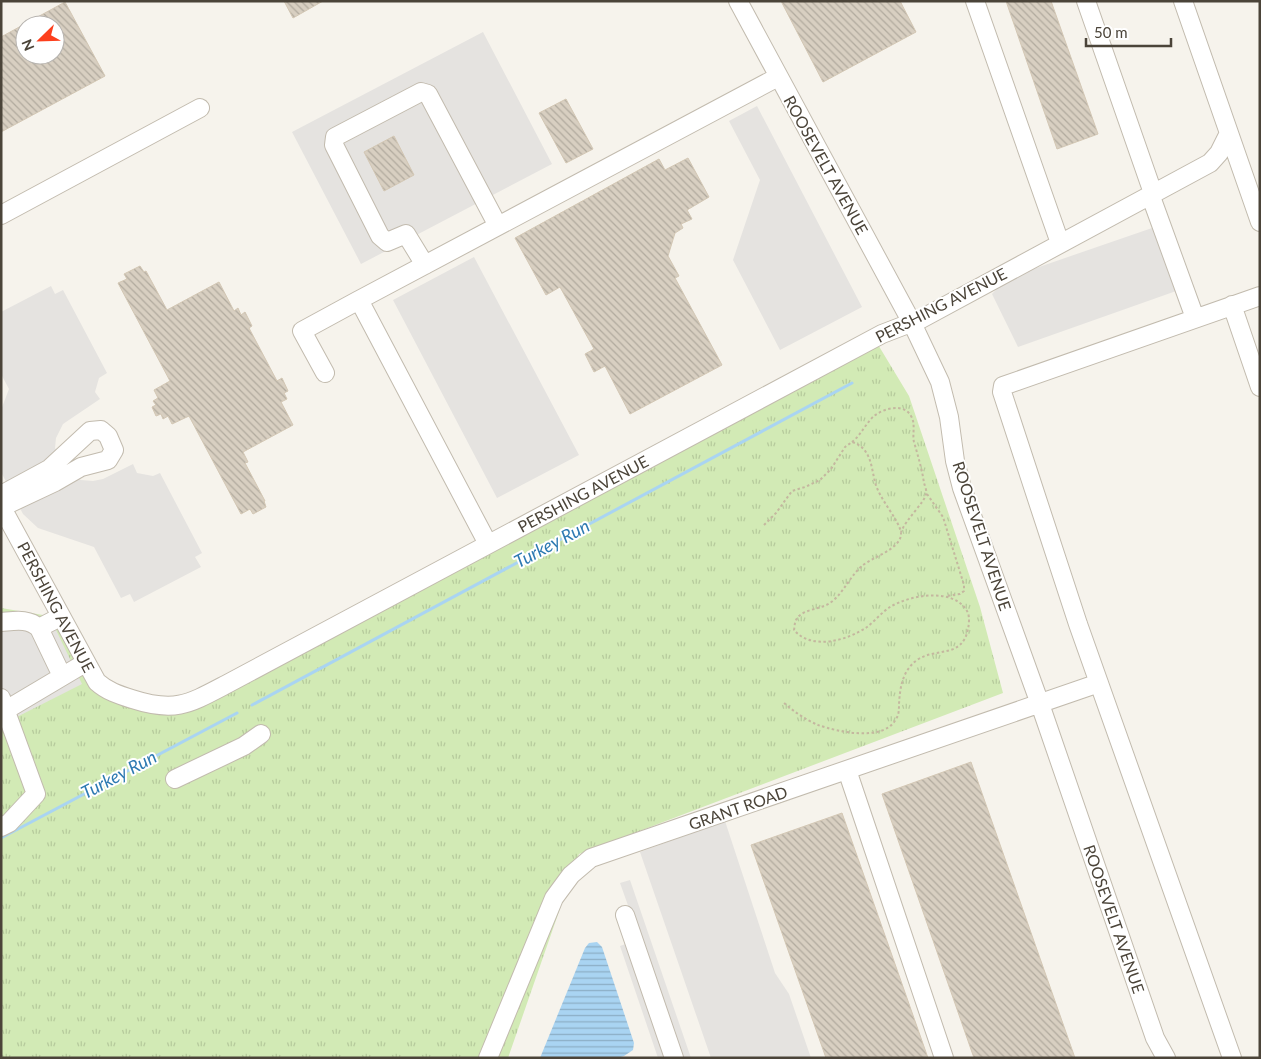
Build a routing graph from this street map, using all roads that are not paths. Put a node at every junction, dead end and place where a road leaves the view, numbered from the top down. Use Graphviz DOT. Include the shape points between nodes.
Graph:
graph roads {
  1 [pos="738,1"];
  2 [pos="975,1"];
  3 [pos="1086,1"];
  4 [pos="1183,1"];
  5 [pos="778,77"];
  6 [pos="200,108"];
  7 [pos="1229,133"];
  8 [pos="1152,194"];
  9 [pos="1,215"];
  10 [pos="1260,222"];
  11 [pos="498,226"];
  12 [pos="1060,243"];
  13 [pos="425,265"];
  14 [pos="1260,296"];
  15 [pos="359,300"];
  16 [pos="1232,306"];
  17 [pos="1194,318"];
  18 [pos="912,323"];
  19 [pos="325,373"];
  20 [pos="1260,387"];
  21 [pos="1,495"];
  22 [pos="2,506"];
  23 [pos="488,544"];
  24 [pos="60,617"];
  25 [pos="1,622"];
  26 [pos="38,628"];
  27 [pos="85,663"];
  28 [pos="62,676"];
  29 [pos="1099,683"];
  30 [pos="4,703"];
  31 [pos="1040,704"];
  32 [pos="262,734"];
  33 [pos="847,770"];
  34 [pos="175,779"];
  35 [pos="1,827"];
  36 [pos="625,915"];
  37 [pos="1155,1038"];
  38 [pos="488,1058"];
  39 [pos="674,1058"];
  40 [pos="944,1058"];
  41 [pos="1157,1058"];
  42 [pos="1166,1058"];
  43 [pos="1232,1058"];
  1 -- 5 [label="street, ROOSEVELT AVENUE"];
  2 -- 12 [label="street"];
  3 -- 8 [label="street"];
  4 -- 7 [label="street"];
  5 -- 11 [label="street"];
  5 -- 18 [label="street, ROOSEVELT AVENUE"];
  6 -- 9 [label="street"];
  7 -- 8 [label="street, PERSHING AVENUE" via="1210,163"];
  7 -- 10 [label="street"];
  8 -- 12 [label="street, PERSHING AVENUE"];
  8 -- 17 [label="street"];
  11 -- 13 [label="street"];
  11 -- 13 [label="street" via="428,94 421,92 336,137 334,145 380,236 387,242 406,234"];
  12 -- 18 [label="street, PERSHING AVENUE"];
  13 -- 15 [label="street"];
  14 -- 16 [label="street"];
  15 -- 19 [label="street" via="302,331"];
  15 -- 23 [label="street"];
  16 -- 17 [label="street"];
  16 -- 20 [label="street"];
  17 -- 29 [label="street" via="1003,386 1002,392"];
  18 -- 23 [label="street, PERSHING AVENUE" via="882,334"];
  18 -- 31 [label="street, ROOSEVELT AVENUE" via="940,382 962,488"];
  21 -- 22 [label="street" via="49,469 90,431 101,430 108,436 114,450 108,460 81,467"];
  22 -- 24 [label="street, PERSHING AVENUE"];
  23 -- 27 [label="street, PERSHING AVENUE" via="186,704 146,704 116,694 97,682"];
  24 -- 26 [label="street"];
  24 -- 27 [label="street, PERSHING AVENUE"];
  25 -- 26 [label="street" via="25,621 34,623"];
  26 -- 28 [label="street"];
  27 -- 28 [label="street"];
  28 -- 30 [label="street" via="11,707"];
  29 -- 31 [label="street, GRANT ROAD"];
  29 -- 43 [label="street"];
  30 -- 35 [label="street" via="36,794 9,823"];
  31 -- 33 [label="street, GRANT ROAD"];
  31 -- 37 [label="street, ROOSEVELT AVENUE"];
  32 -- 34 [label="street"];
  33 -- 38 [label="street, GRANT ROAD" via="591,858 571,875 554,898"];
  33 -- 40 [label="street"];
  36 -- 39 [label="street"];
  37 -- 41 [label="street, ROOSEVELT AVENUE"];
  37 -- 42 [label="street, ROOSEVELT AVENUE"];
}
